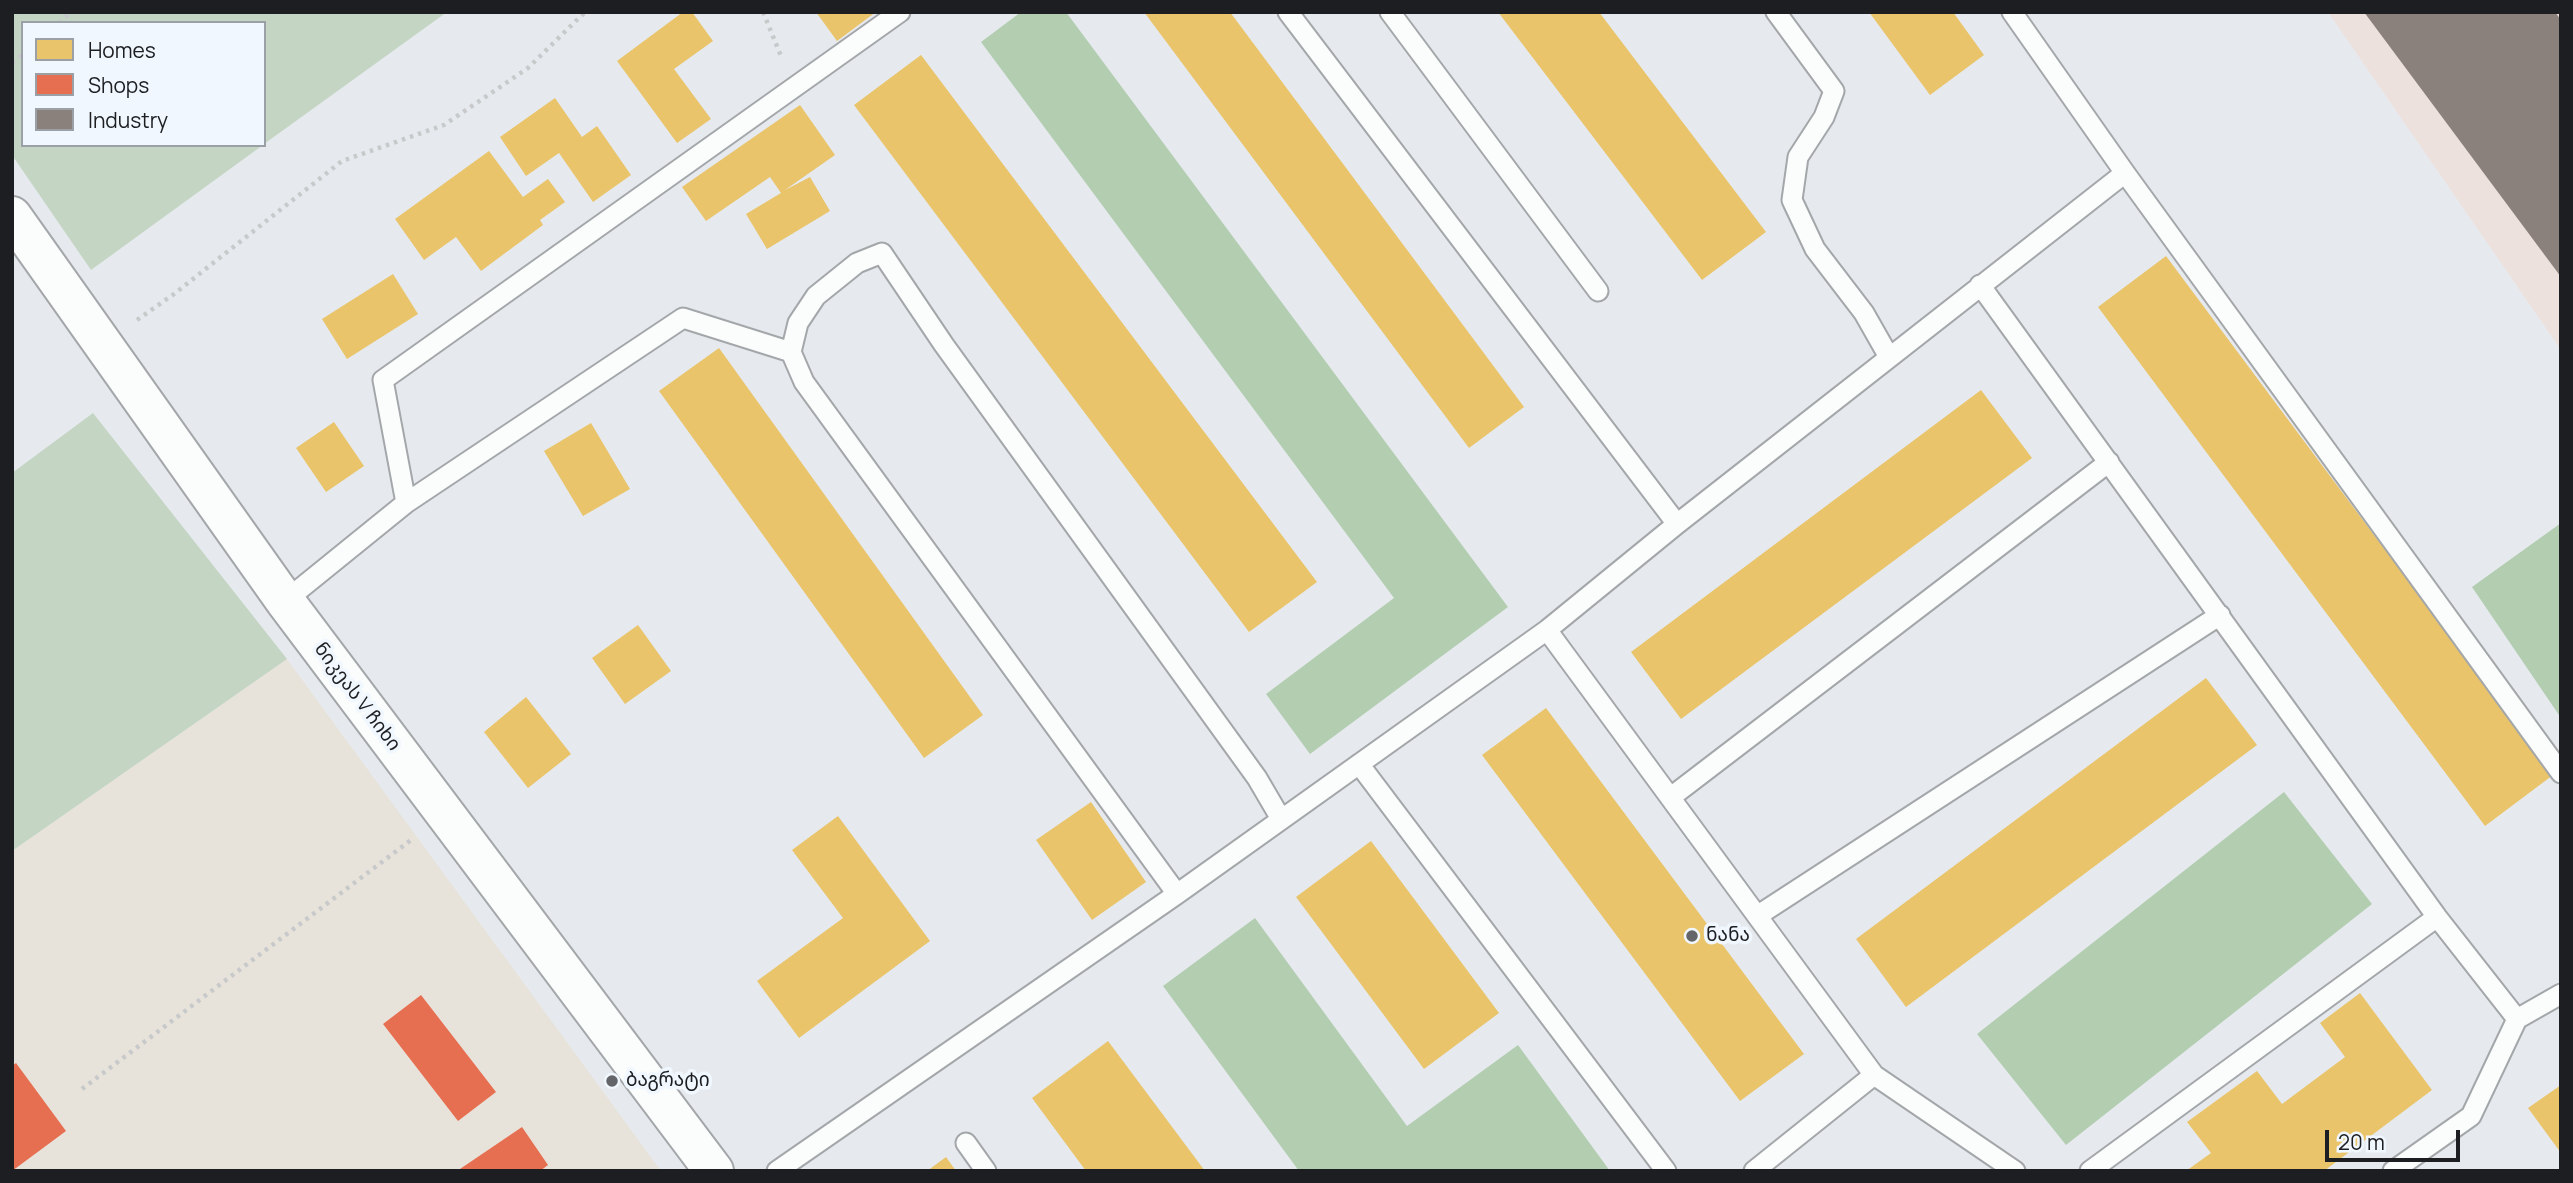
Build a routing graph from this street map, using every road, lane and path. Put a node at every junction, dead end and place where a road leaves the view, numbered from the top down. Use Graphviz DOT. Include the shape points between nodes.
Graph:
graph roads {
  1 [pos="585,12"];
  2 [pos="900,12"];
  3 [pos="1288,12"];
  4 [pos="1390,12"];
  5 [pos="1776,12"];
  6 [pos="2012,12"];
  7 [pos="2125,173"];
  8 [pos="12,216"];
  9 [pos="1980,285"];
  10 [pos="1598,291"];
  11 [pos="103,344"];
  12 [pos="791,352"];
  13 [pos="1889,357"];
  14 [pos="2109,463"];
  15 [pos="406,503"];
  16 [pos="1677,524"];
  17 [pos="285,601"];
  18 [pos="2220,615"];
  19 [pos="1547,630"];
  20 [pos="1359,764"];
  21 [pos="2561,773"];
  22 [pos="1671,797"];
  23 [pos="445,814"];
  24 [pos="1281,819"];
  25 [pos="1177,894"];
  26 [pos="1757,916"];
  27 [pos="2437,917"];
  28 [pos="2561,994"];
  29 [pos="2516,1019"];
  30 [pos="1874,1074"];
  31 [pos="82,1089"];
  32 [pos="966,1143"];
  33 [pos="714,1171"];
  34 [pos="777,1171"];
  35 [pos="986,1171"];
  36 [pos="1666,1171"];
  37 [pos="1754,1171"];
  38 [pos="2015,1171"];
  39 [pos="2090,1171"];
  40 [pos="2393,1171"];
  1 -- 11 [label="path" via="528,68 444,125 342,161"];
  2 -- 15 [label="lane" via="383,380"];
  3 -- 16 [label="lane"];
  4 -- 10 [label="lane"];
  5 -- 13 [label="lane" via="1834,91 1824,117 1798,157 1792,200 1815,249 1864,313"];
  6 -- 7 [label="lane"];
  7 -- 9 [label="lane"];
  7 -- 21 [label="lane"];
  8 -- 11 [label="street, ნიკეას V ჩიხი"];
  9 -- 13 [label="lane"];
  9 -- 14 [label="lane"];
  11 -- 17 [label="street, ნიკეას V ჩიხი"];
  12 -- 15 [label="lane" via="683,318"];
  12 -- 24 [label="lane" via="798,323 816,296 857,263 883,253 944,345 1257,778"];
  12 -- 25 [label="lane" via="804,382"];
  13 -- 16 [label="lane"];
  14 -- 18 [label="lane"];
  14 -- 22 [label="lane"];
  15 -- 17 [label="lane"];
  16 -- 19 [label="lane"];
  17 -- 23 [label="street, ნიკეას V ჩიხი"];
  18 -- 26 [label="lane"];
  18 -- 27 [label="lane"];
  19 -- 20 [label="lane"];
  19 -- 22 [label="lane"];
  20 -- 24 [label="lane"];
  20 -- 36 [label="lane"];
  22 -- 26 [label="lane"];
  23 -- 31 [label="path"];
  23 -- 33 [label="street, ნიკეას V ჩიხი"];
  24 -- 25 [label="lane"];
  25 -- 34 [label="lane"];
  26 -- 30 [label="lane"];
  27 -- 29 [label="lane"];
  27 -- 39 [label="lane"];
  28 -- 29 [label="lane"];
  29 -- 40 [label="lane" via="2471,1116"];
  30 -- 37 [label="lane"];
  30 -- 38 [label="lane"];
  32 -- 35 [label="lane"];
}
